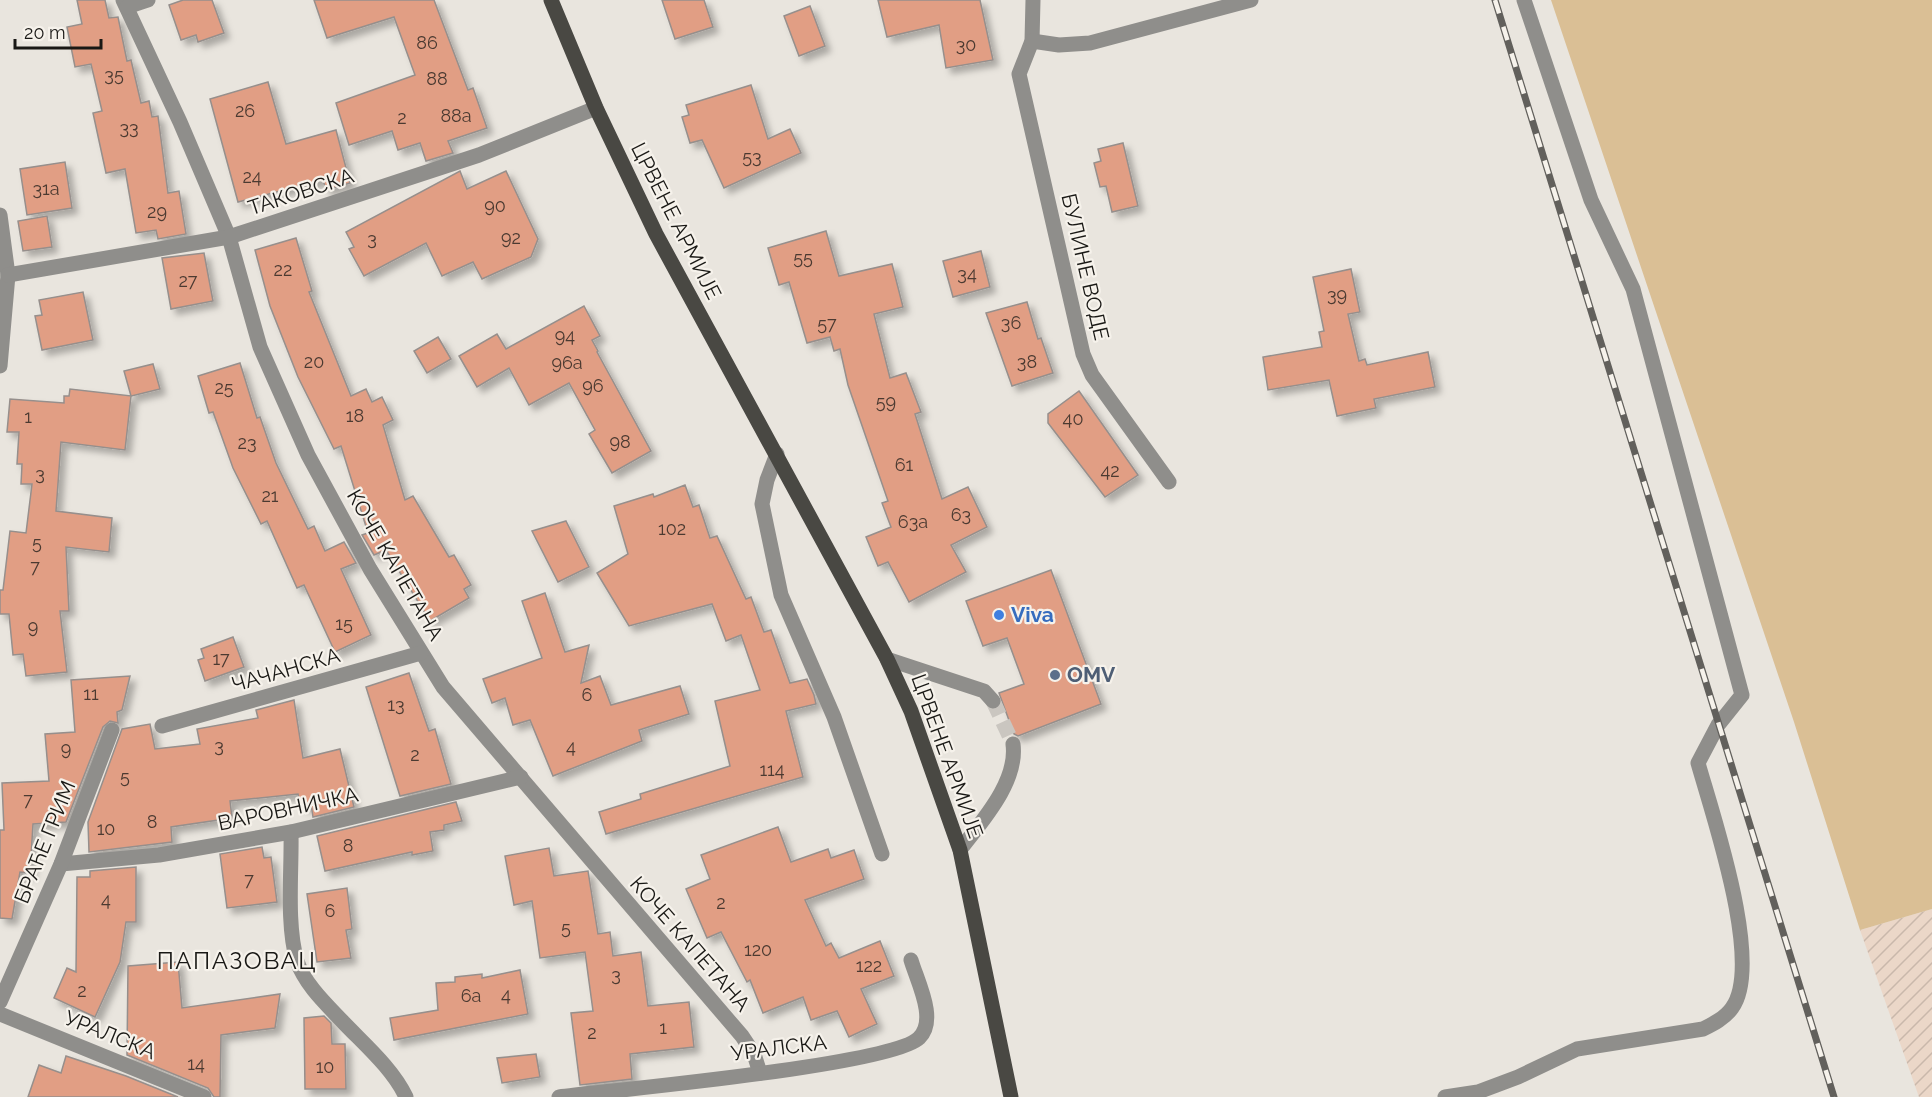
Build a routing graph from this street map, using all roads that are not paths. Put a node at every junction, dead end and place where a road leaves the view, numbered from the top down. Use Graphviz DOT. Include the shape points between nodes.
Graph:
graph roads {
  1 [pos="148,0"];
  2 [pos="551,0"];
  3 [pos="1033,0"];
  4 [pos="1251,0"];
  5 [pos="1524,0"];
  6 [pos="125,4"];
  7 [pos="1032,41"];
  8 [pos="596,108"];
  9 [pos="0,215"];
  10 [pos="229,237"];
  11 [pos="8,275"];
  12 [pos="0,366"];
  13 [pos="777,454"];
  14 [pos="1169,482"];
  15 [pos="421,653"];
  16 [pos="887,659"];
  17 [pos="993,700"];
  18 [pos="162,726"];
  19 [pos="112,730"];
  20 [pos="1013,744"];
  21 [pos="520,777"];
  22 [pos="291,832"];
  23 [pos="960,850"];
  24 [pos="882,854"];
  25 [pos="61,864"];
  26 [pos="911,960"];
  27 [pos="0,1002"];
  28 [pos="0,1014"];
  29 [pos="760,1073"];
  30 [pos="204,1097"];
  31 [pos="406,1097"];
  32 [pos="559,1097"];
  33 [pos="1011,1097"];
  34 [pos="1446,1097"];
  1 -- 6 [label="street"];
  2 -- 8 [label="main road, ЦРВЕНЕ АРМИЈЕ"];
  3 -- 7 [label="street, БУЛИНЕ ВОДЕ"];
  4 -- 7 [label="street" via="1090,43 1059,45"];
  5 -- 34 [label="street" via="1591,200 1633,289 1742,695 1718,725 1698,763 1736,899 1742,943 1740,985 1733,1007 1720,1020 1702,1029 1578,1049 1478,1092"];
  6 -- 10 [label="street, КОЧЕ КАПЕТАНА"];
  7 -- 14 [label="street, БУЛИНЕ ВОДЕ" via="1019,74 1083,354 1092,375"];
  8 -- 10 [label="street, ТАКОВСКА" via="479,155"];
  8 -- 13 [label="main road, ЦРВЕНЕ АРМИЈЕ" via="656,234"];
  9 -- 11 [label="street"];
  10 -- 11 [label="street, ТАКОВСКА"];
  10 -- 15 [label="street, КОЧЕ КАПЕТАНА" via="260,347 308,455"];
  11 -- 12 [label="street"];
  13 -- 16 [label="main road, ЦРВЕНЕ АРМИЈЕ"];
  13 -- 24 [label="street" via="762,504 781,595 834,717"];
  15 -- 18 [label="street, ЧАЧАНСКА"];
  15 -- 21 [label="street, КОЧЕ КАПЕТАНА" via="443,687"];
  16 -- 17 [label="street" via="984,691"];
  16 -- 23 [label="main road, ЦРВЕНЕ АРМИЈЕ" via="911,711"];
  19 -- 25 [label="street, БРАЋЕ ГРИМ"];
  20 -- 23 [label="street" via="1015,754 1010,773 986,816"];
  21 -- 22 [label="street, ВАРОВНИЧКА"];
  21 -- 29 [label="street, КОЧЕ КАПЕТАНА" via="742,1036"];
  22 -- 25 [label="street, ВАРОВНИЧКА" via="159,855"];
  22 -- 31 [label="street" via="292,933 297,961 312,987 370,1050"];
  23 -- 33 [label="main road, ЦРВЕНЕ АРМИЈЕ"];
  25 -- 27 [label="street, БРАЋЕ ГРИМ"];
  26 -- 29 [label="street, УРАЛСКА" via="926,1008 927,1023 918,1040 832,1064"];
  28 -- 30 [label="street, УРАЛСКА"];
  29 -- 32 [label="street, УРАЛСКА"];
}
